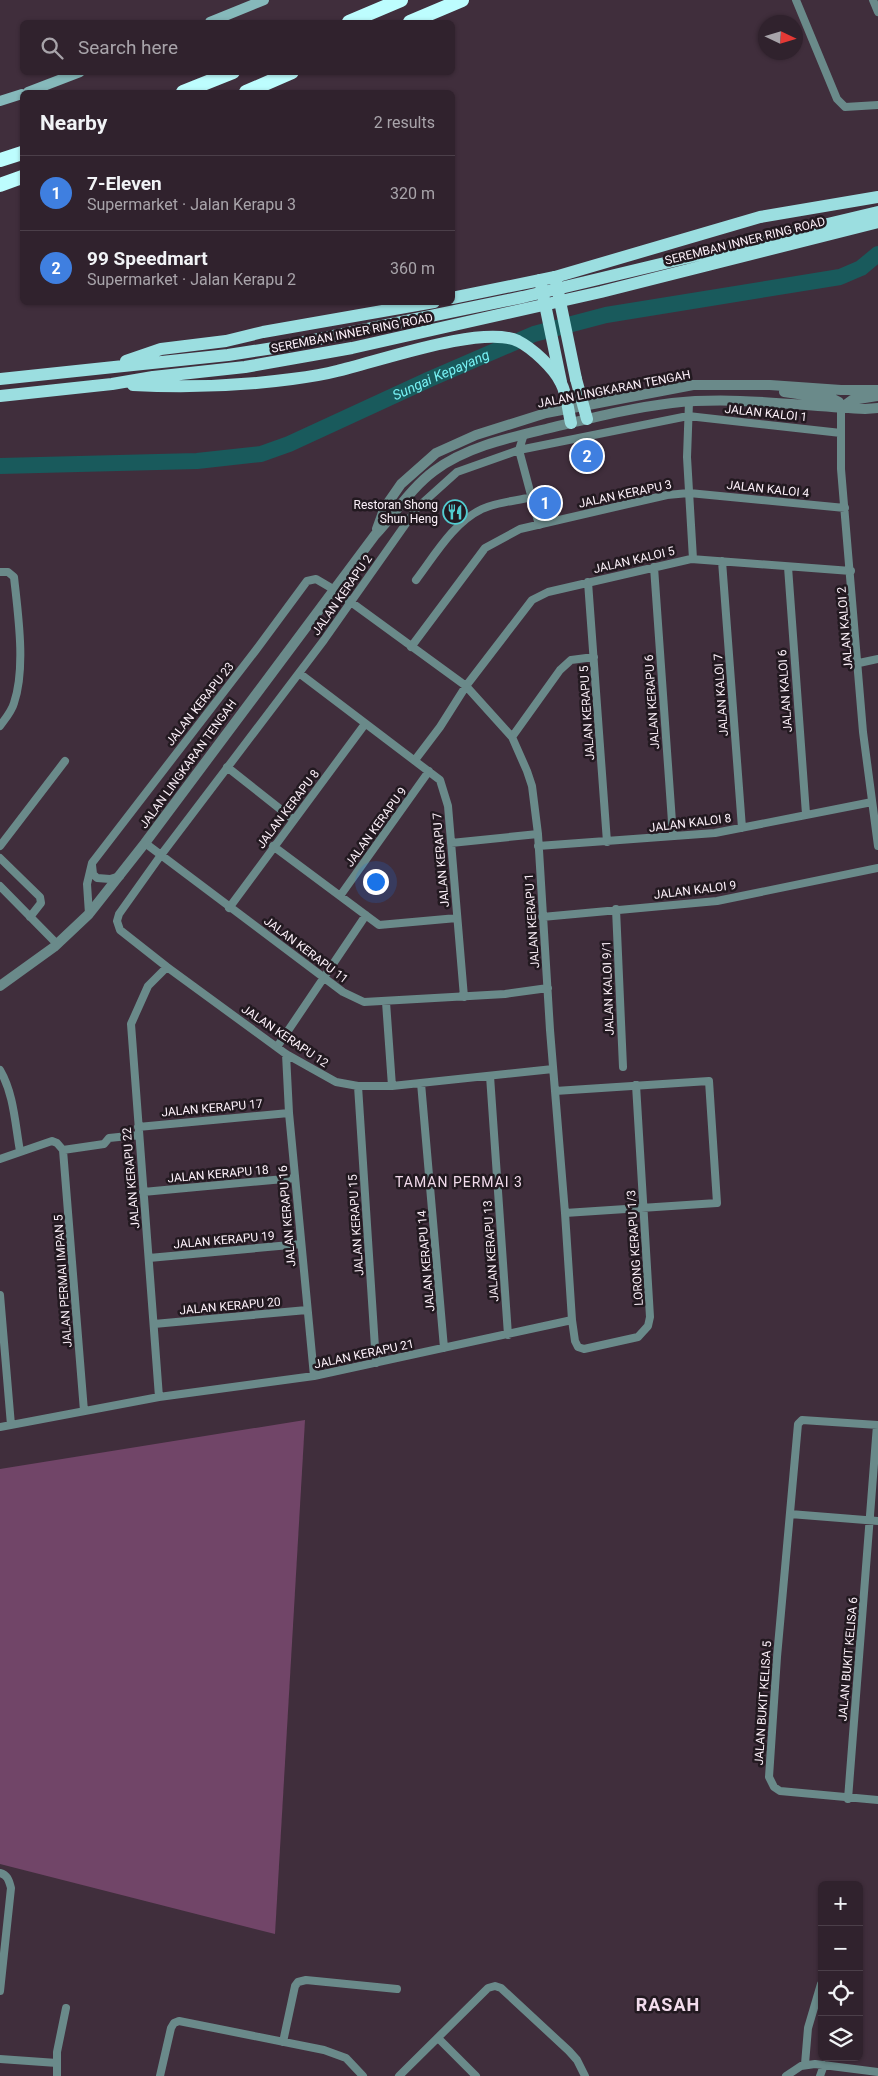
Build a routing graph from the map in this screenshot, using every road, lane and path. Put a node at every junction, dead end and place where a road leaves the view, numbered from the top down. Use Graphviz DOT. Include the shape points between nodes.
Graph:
graph roads {
  1 [pos="264,0"];
  2 [pos="401,0"];
  3 [pos="462,0"];
  4 [pos="796,0"];
  5 [pos="873,0"];
  6 [pos="878,12"];
  7 [pos="215,20"];
  8 [pos="354,20"];
  9 [pos="415,20"];
  10 [pos="72,75"];
  11 [pos="226,75"];
  12 [pos="285,75"];
  13 [pos="33,90"];
  14 [pos="188,90"];
  15 [pos="251,90"];
  16 [pos="20,95"];
  17 [pos="0,101"];
  18 [pos="878,105"];
  19 [pos="20,154"];
  20 [pos="0,160"];
  21 [pos="20,178"];
  22 [pos="0,185"];
  23 [pos="878,197"];
  24 [pos="878,212"];
  25 [pos="878,222"];
  26 [pos="554,277"];
  27 [pos="540,280"];
  28 [pos="455,297"];
  29 [pos="417,305"];
  30 [pos="107,368"];
  31 [pos="0,380"];
  32 [pos="561,382"];
  33 [pos="112,384"];
  34 [pos="770,385"];
  35 [pos="878,390"];
  36 [pos="0,396"];
  37 [pos="878,396"];
  38 [pos="688,402"];
  39 [pos="583,405"];
  40 [pos="568,408"];
  41 [pos="841,408"];
  42 [pos="878,408"];
  43 [pos="688,416"];
  44 [pos="587,419"];
  45 [pos="571,423"];
  46 [pos="841,433"];
  47 [pos="524,434"];
  48 [pos="519,450"];
  49 [pos="689,493"];
  50 [pos="532,497"];
  51 [pos="845,508"];
  52 [pos="539,525"];
  53 [pos="374,535"];
  54 [pos="693,559"];
  55 [pos="722,562"];
  56 [pos="788,566"];
  57 [pos="654,567"];
  58 [pos="851,571"];
  59 [pos="0,572"];
  60 [pos="416,580"];
  61 [pos="588,582"];
  62 [pos="333,589"];
  63 [pos="351,602"];
  64 [pos="411,647"];
  65 [pos="594,657"];
  66 [pos="878,659"];
  67 [pos="859,663"];
  68 [pos="299,673"];
  69 [pos="466,686"];
  70 [pos="365,724"];
  71 [pos="0,726"];
  72 [pos="512,737"];
  73 [pos="415,760"];
  74 [pos="65,761"];
  75 [pos="227,767"];
  76 [pos="429,771"];
  77 [pos="872,802"];
  78 [pos="806,814"];
  79 [pos="294,820"];
  80 [pos="742,828"];
  81 [pos="538,834"];
  82 [pos="673,836"];
  83 [pos="607,842"];
  84 [pos="145,843"];
  85 [pos="451,843"];
  86 [pos="0,846"];
  87 [pos="274,846"];
  88 [pos="538,846"];
  89 [pos="878,846"];
  90 [pos="161,855"];
  91 [pos="0,858"];
  92 [pos="92,863"];
  93 [pos="878,868"];
  94 [pos="120,876"];
  95 [pos="0,886"];
  96 [pos="340,896"];
  97 [pos="229,908"];
  98 [pos="616,909"];
  99 [pos="88,914"];
  100 [pos="366,915"];
  101 [pos="30,916"];
  102 [pos="542,917"];
  103 [pos="458,918"];
  104 [pos="120,930"];
  105 [pos="57,944"];
  106 [pos="167,967"];
  107 [pos="324,976"];
  108 [pos="0,986"];
  109 [pos="548,988"];
  110 [pos="464,997"];
  111 [pos="386,1002"];
  112 [pos="277,1046"];
  113 [pos="286,1054"];
  114 [pos="623,1067"];
  115 [pos="554,1069"];
  116 [pos="0,1070"];
  117 [pos="490,1076"];
  118 [pos="421,1083"];
  119 [pos="636,1085"];
  120 [pos="358,1086"];
  121 [pos="392,1086"];
  122 [pos="556,1091"];
  123 [pos="289,1112"];
  124 [pos="138,1131"];
  125 [pos="63,1150"];
  126 [pos="20,1151"];
  127 [pos="0,1159"];
  128 [pos="295,1178"];
  129 [pos="143,1192"];
  130 [pos="643,1208"];
  131 [pos="565,1213"];
  132 [pos="301,1244"];
  133 [pos="149,1258"];
  134 [pos="0,1294"];
  135 [pos="307,1310"];
  136 [pos="572,1320"];
  137 [pos="154,1324"];
  138 [pos="508,1334"];
  139 [pos="574,1341"];
  140 [pos="444,1348"];
  141 [pos="376,1363"];
  142 [pos="314,1376"];
  143 [pos="160,1397"];
  144 [pos="84,1411"];
  145 [pos="11,1425"];
  146 [pos="878,1425"];
  147 [pos="0,1427"];
  148 [pos="790,1514"];
  149 [pos="874,1521"];
  150 [pos="848,1799"];
  151 [pos="878,1800"];
  152 [pos="0,1873"];
  153 [pos="397,1989"];
  154 [pos="0,1991"];
  155 [pos="818,1994"];
  156 [pos="66,2008"];
  157 [pos="438,2038"];
  158 [pos="283,2042"];
  159 [pos="0,2059"];
  160 [pos="57,2063"];
  161 [pos="805,2064"];
  162 [pos="824,2065"];
  163 [pos="878,2072"];
  164 [pos="57,2076"];
  165 [pos="160,2076"];
  166 [pos="362,2076"];
  167 [pos="399,2076"];
  168 [pos="476,2076"];
  169 [pos="585,2076"];
  170 [pos="786,2076"];
  171 [pos="820,2076"];
  1 -- 7 [label="main road"];
  2 -- 8 [label="highway"];
  3 -- 9 [label="highway"];
  4 -- 18 [label="street" via="837,99 844,106"];
  5 -- 6 [label="street"];
  10 -- 13 [label="main road"];
  11 -- 14 [label="highway"];
  12 -- 15 [label="highway"];
  16 -- 17 [label="main road"];
  19 -- 20 [label="highway"];
  21 -- 22 [label="highway"];
  23 -- 26 [label="main road" via="760,217"];
  24 -- 30 [label="main road, SEREMBAN INNER RING ROAD" via="523,297 290,345"];
  25 -- 33 [label="main road, SEREMBAN INNER RING ROAD" via="601,292 391,340 245,367"];
  26 -- 27 [label="main road"];
  26 -- 39 [label="main road, bridge"];
  27 -- 28 [label="main road"];
  27 -- 32 [label="main road, bridge"];
  29 -- 30 [label="main road" via="151,352"];
  30 -- 31 [label="main road, SEREMBAN INNER RING ROAD"];
  32 -- 33 [label="main road" via="540,357 517,341 483,336 335,372 291,379 209,387"];
  32 -- 40 [label="main road"];
  33 -- 36 [label="main road, SEREMBAN INNER RING ROAD"];
  34 -- 35 [label="street, JALAN LINGKARAN TENGAH"];
  34 -- 39 [label="street, JALAN LINGKARAN TENGAH" via="693,385"];
  34 -- 41 [label="street" via="780,392 833,399"];
  37 -- 41 [label="street" via="852,400"];
  38 -- 41 [label="street, JALAN LINGKARAN TENGAH"];
  38 -- 43 [label="street"];
  38 -- 44 [label="street, JALAN LINGKARAN TENGAH" via="642,407"];
  39 -- 40 [label="street, JALAN LINGKARAN TENGAH"];
  39 -- 44 [label="main road"];
  40 -- 45 [label="main road"];
  40 -- 53 [label="street, JALAN LINGKARAN TENGAH" via="476,435 436,453 401,484 385,507"];
  41 -- 42 [label="street, JALAN LINGKARAN TENGAH"];
  41 -- 46 [label="street, JALAN KALOI 2"];
  43 -- 46 [label="street, JALAN KALOI 1"];
  43 -- 48 [label="street, JALAN KERAPU 2"];
  43 -- 49 [label="street"];
  44 -- 45 [label="street, JALAN LINGKARAN TENGAH"];
  45 -- 47 [label="street, JALAN LINGKARAN TENGAH"];
  46 -- 51 [label="street, JALAN KALOI 2"];
  47 -- 48 [label="street"];
  47 -- 53 [label="street, JALAN LINGKARAN TENGAH" via="489,444 434,471"];
  48 -- 50 [label="street"];
  48 -- 63 [label="street, JALAN KERAPU 2" via="457,472 417,508"];
  49 -- 51 [label="street, JALAN KALOI 4"];
  49 -- 52 [label="street, JALAN KERAPU 3" via="667,495"];
  49 -- 54 [label="street"];
  50 -- 52 [label="street"];
  50 -- 60 [label="street" via="483,509 465,520 446,539"];
  51 -- 58 [label="street, JALAN KALOI 2"];
  52 -- 64 [label="street, JALAN KERAPU 3" via="509,534 485,548"];
  53 -- 62 [label="street, JALAN LINGKARAN TENGAH"];
  54 -- 55 [label="street, JALAN KALOI 5"];
  54 -- 57 [label="street, JALAN KALOI 5"];
  55 -- 56 [label="street, JALAN KALOI 5"];
  55 -- 80 [label="street, JALAN KALOI 7"];
  56 -- 58 [label="street, JALAN KALOI 5"];
  56 -- 78 [label="street, JALAN KALOI 6"];
  57 -- 61 [label="street, JALAN KALOI 5"];
  57 -- 82 [label="street, JALAN KERAPU 6"];
  58 -- 67 [label="street, JALAN KALOI 2"];
  59 -- 71 [label="street" via="8,572 14,577 19,631 19,687 14,706"];
  61 -- 65 [label="street, JALAN KERAPU 5"];
  61 -- 69 [label="street, JALAN KALOI 5" via="548,592 532,600"];
  62 -- 63 [label="street, JALAN KERAPU 1"];
  62 -- 84 [label="street, JALAN LINGKARAN TENGAH"];
  62 -- 92 [label="street, JALAN KERAPU 23" via="316,579 306,581"];
  63 -- 64 [label="street, JALAN KERAPU 1"];
  63 -- 68 [label="street, JALAN KERAPU 2"];
  64 -- 69 [label="street, JALAN KERAPU 1"];
  65 -- 72 [label="street" via="571,660 560,670"];
  65 -- 83 [label="street, JALAN KERAPU 5"];
  66 -- 67 [label="street"];
  67 -- 77 [label="street, JALAN KALOI 2"];
  68 -- 70 [label="street, JALAN KERAPU 7"];
  68 -- 75 [label="street, JALAN KERAPU 2"];
  69 -- 72 [label="street, JALAN KERAPU 1"];
  69 -- 73 [label="street, JALAN KALOI 5"];
  70 -- 73 [label="street, JALAN KERAPU 7"];
  70 -- 79 [label="street, JALAN KERAPU 8"];
  72 -- 81 [label="street, JALAN KERAPU 1" via="532,786"];
  73 -- 76 [label="street, JALAN KERAPU 7"];
  74 -- 86 [label="street"];
  75 -- 79 [label="street"];
  75 -- 90 [label="street, JALAN KERAPU 2"];
  76 -- 85 [label="street, JALAN KERAPU 7" via="440,780 448,806"];
  76 -- 96 [label="street, JALAN KERAPU 9"];
  77 -- 78 [label="street, JALAN KALOI 8"];
  77 -- 89 [label="street, JALAN KALOI 2"];
  78 -- 80 [label="street, JALAN KALOI 8"];
  79 -- 87 [label="street, JALAN KERAPU 8"];
  80 -- 82 [label="street, JALAN KALOI 8"];
  81 -- 85 [label="street"];
  81 -- 88 [label="street, JALAN KERAPU 1"];
  82 -- 83 [label="street, JALAN KALOI 8"];
  83 -- 88 [label="street, JALAN KALOI 8"];
  84 -- 90 [label="street, JALAN KERAPU 11"];
  84 -- 94 [label="street, JALAN LINGKARAN TENGAH"];
  85 -- 103 [label="street, JALAN KERAPU 7"];
  87 -- 96 [label="street"];
  87 -- 97 [label="street, JALAN KERAPU 8"];
  88 -- 102 [label="street, JALAN KERAPU 1"];
  90 -- 97 [label="street, JALAN KERAPU 11"];
  90 -- 104 [label="street, JALAN KERAPU 2" via="119,914"];
  91 -- 101 [label="street" via="40,898 41,903"];
  92 -- 94 [label="street" via="93,874 97,878 104,880"];
  92 -- 99 [label="street" via="87,884"];
  93 -- 98 [label="street, JALAN KALOI 9" via="717,901"];
  94 -- 99 [label="street, JALAN LINGKARAN TENGAH"];
  95 -- 101 [label="street"];
  96 -- 100 [label="street"];
  97 -- 107 [label="street, JALAN KERAPU 11"];
  98 -- 102 [label="street, JALAN KALOI 9"];
  98 -- 114 [label="street, JALAN KALOI 9/1"];
  99 -- 105 [label="street, JALAN LINGKARAN TENGAH"];
  100 -- 103 [label="street" via="379,925"];
  100 -- 107 [label="street"];
  101 -- 105 [label="street"];
  102 -- 109 [label="street, JALAN KERAPU 1"];
  103 -- 110 [label="street, JALAN KERAPU 7"];
  104 -- 106 [label="street, JALAN KERAPU 12"];
  105 -- 108 [label="street, JALAN LINGKARAN TENGAH"];
  106 -- 112 [label="street, JALAN KERAPU 12"];
  106 -- 124 [label="street, JALAN KERAPU 22" via="148,986 131,1024"];
  107 -- 111 [label="street, JALAN KERAPU 11" via="343,992 364,1002"];
  107 -- 112 [label="street"];
  109 -- 110 [label="street, JALAN KERAPU 11"];
  109 -- 115 [label="street, JALAN KERAPU 1"];
  110 -- 111 [label="street, JALAN KERAPU 11"];
  111 -- 121 [label="street"];
  112 -- 113 [label="street, JALAN KERAPU 12"];
  113 -- 120 [label="street, JALAN KERAPU 12" via="322,1076"];
  113 -- 123 [label="street, JALAN KERAPU 16"];
  115 -- 117 [label="street, JALAN KERAPU 12"];
  115 -- 122 [label="street, JALAN KERAPU 1"];
  116 -- 126 [label="street" via="11,1099"];
  117 -- 118 [label="street, JALAN KERAPU 12"];
  117 -- 138 [label="street, JALAN KERAPU 13"];
  118 -- 121 [label="street, JALAN KERAPU 12"];
  118 -- 140 [label="street, JALAN KERAPU 14"];
  119 -- 122 [label="street"];
  119 -- 130 [label="street, LORONG KERAPU 1/3"];
  119 -- 130 [label="street" via="709,1081 717,1204"];
  120 -- 121 [label="street, JALAN KERAPU 12"];
  120 -- 141 [label="street, JALAN KERAPU 15"];
  122 -- 131 [label="street, JALAN KERAPU 1"];
  123 -- 124 [label="street, JALAN KERAPU 17"];
  123 -- 128 [label="street, JALAN KERAPU 16"];
  124 -- 125 [label="street, JALAN KERAPU 17" via="109,1138 104,1144"];
  124 -- 129 [label="street, JALAN KERAPU 22"];
  125 -- 126 [label="street" via="52,1141"];
  125 -- 144 [label="street, JALAN PERMAI IMPAN 5"];
  126 -- 127 [label="street"];
  128 -- 129 [label="street, JALAN KERAPU 18"];
  128 -- 132 [label="street, JALAN KERAPU 16"];
  129 -- 133 [label="street, JALAN KERAPU 22"];
  130 -- 131 [label="street"];
  130 -- 139 [label="street, LORONG KERAPU 1/3" via="648,1326 638,1337 584,1349"];
  131 -- 136 [label="street, JALAN KERAPU 1"];
  132 -- 133 [label="street, JALAN KERAPU 19"];
  132 -- 135 [label="street, JALAN KERAPU 16"];
  133 -- 137 [label="street, JALAN KERAPU 22"];
  134 -- 145 [label="street"];
  135 -- 137 [label="street, JALAN KERAPU 20"];
  135 -- 142 [label="street, JALAN KERAPU 16"];
  136 -- 138 [label="street, JALAN KERAPU 21"];
  136 -- 139 [label="street, JALAN KERAPU 1"];
  137 -- 143 [label="street, JALAN KERAPU 22"];
  138 -- 140 [label="street, JALAN KERAPU 21"];
  140 -- 141 [label="street, JALAN KERAPU 21"];
  141 -- 142 [label="street, JALAN KERAPU 21"];
  142 -- 143 [label="street, JALAN KERAPU 21"];
  143 -- 144 [label="street, JALAN KERAPU 21"];
  144 -- 145 [label="street, JALAN KERAPU 21"];
  145 -- 147 [label="street, JALAN KERAPU 21"];
  146 -- 148 [label="street, JALAN BUKIT KELISA 5" via="799,1421"];
  146 -- 149 [label="street, JALAN BUKIT KELISA 6"];
  148 -- 149 [label="street"];
  148 -- 150 [label="street, JALAN BUKIT KELISA 5" via="769,1776 780,1791"];
  149 -- 150 [label="street, JALAN BUKIT KELISA 6"];
  150 -- 151 [label="street, JALAN BUKIT KELISA 5"];
  152 -- 154 [label="street" via="9,1879 11,1888"];
  153 -- 158 [label="street" via="306,1980 298,1982"];
  155 -- 161 [label="street" via="808,2028"];
  156 -- 160 [label="street"];
  157 -- 167 [label="street"];
  157 -- 168 [label="street"];
  157 -- 169 [label="street" via="488,1988 498,1986 569,2051"];
  158 -- 165 [label="street" via="179,2021 171,2028"];
  158 -- 166 [label="street" via="346,2058"];
  159 -- 160 [label="street"];
  160 -- 164 [label="street"];
  161 -- 162 [label="street"];
  161 -- 170 [label="street"];
  162 -- 163 [label="street"];
  162 -- 171 [label="street"];
}
